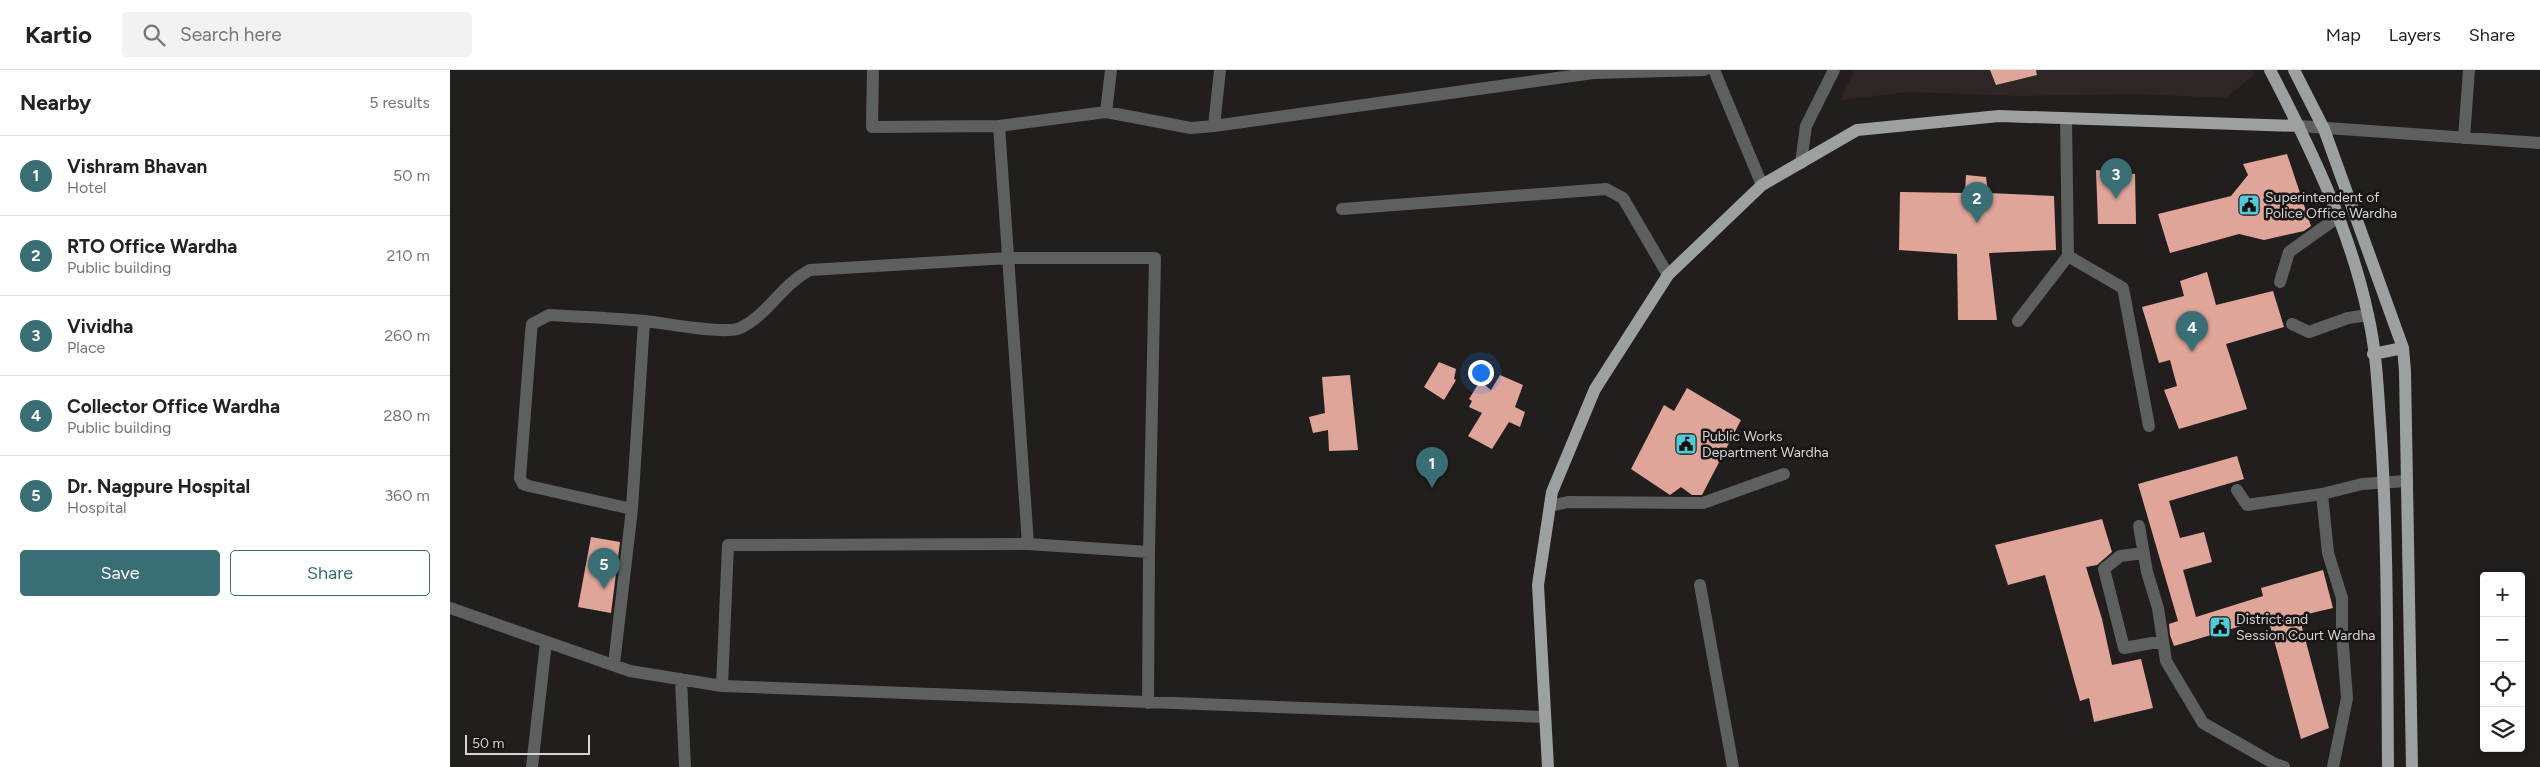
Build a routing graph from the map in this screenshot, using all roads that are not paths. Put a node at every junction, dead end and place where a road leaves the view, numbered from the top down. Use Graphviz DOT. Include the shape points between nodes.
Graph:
graph roads {
  1 [pos="874,70"];
  2 [pos="1111,70"];
  3 [pos="1220,70"];
  4 [pos="1704,70"];
  5 [pos="1714,70"];
  6 [pos="1834,70"];
  7 [pos="2270,70"];
  8 [pos="2294,70"];
  9 [pos="2469,70"];
  10 [pos="1593,72"];
  11 [pos="1106,112"];
  12 [pos="2066,118"];
  13 [pos="999,126"];
  14 [pos="1214,126"];
  15 [pos="2299,126"];
  16 [pos="2324,129"];
  17 [pos="2464,138"];
  18 [pos="2540,143"];
  19 [pos="1801,163"];
  20 [pos="1762,186"];
  21 [pos="1342,209"];
  22 [pos="2338,217"];
  23 [pos="2367,246"];
  24 [pos="2350,252"];
  25 [pos="2068,256"];
  26 [pos="1008,258"];
  27 [pos="1668,274"];
  28 [pos="2280,282"];
  29 [pos="2368,315"];
  30 [pos="644,321"];
  31 [pos="2018,321"];
  32 [pos="2292,324"];
  33 [pos="2403,348"];
  34 [pos="2373,354"];
  35 [pos="2149,426"];
  36 [pos="1784,474"];
  37 [pos="2407,481"];
  38 [pos="2384,482"];
  39 [pos="2237,490"];
  40 [pos="2322,494"];
  41 [pos="1550,506"];
  42 [pos="632,509"];
  43 [pos="2139,526"];
  44 [pos="1028,544"];
  45 [pos="1149,552"];
  46 [pos="2144,553"];
  47 [pos="1700,585"];
  48 [pos="450,608"];
  49 [pos="2163,641"];
  50 [pos="546,642"];
  51 [pos="614,664"];
  52 [pos="681,679"];
  53 [pos="722,686"];
  54 [pos="1148,703"];
  55 [pos="1544,717"];
  56 [pos="532,767"];
  57 [pos="684,767"];
  58 [pos="1548,767"];
  59 [pos="1733,767"];
  60 [pos="2284,767"];
  61 [pos="2333,767"];
  62 [pos="2388,767"];
  63 [pos="2412,767"];
  1 -- 13 [label="street" via="872,127"];
  2 -- 11 [label="street"];
  3 -- 14 [label="street"];
  4 -- 10 [label="street"];
  5 -- 20 [label="street"];
  6 -- 19 [label="street" via="1806,126"];
  7 -- 15 [label="main road"];
  8 -- 16 [label="main road"];
  9 -- 17 [label="street"];
  10 -- 14 [label="street"];
  11 -- 13 [label="street"];
  11 -- 14 [label="street" via="1191,128"];
  12 -- 15 [label="main road"];
  12 -- 19 [label="main road" via="1999,116 1857,130"];
  12 -- 25 [label="street"];
  13 -- 26 [label="street"];
  15 -- 16 [label="street"];
  15 -- 22 [label="main road"];
  16 -- 17 [label="street"];
  16 -- 23 [label="main road"];
  17 -- 18 [label="street"];
  19 -- 20 [label="main road"];
  20 -- 27 [label="main road"];
  21 -- 27 [label="street" via="1606,189 1623,198"];
  22 -- 24 [label="main road"];
  22 -- 28 [label="street" via="2289,252"];
  23 -- 24 [label="main road"];
  23 -- 33 [label="main road"];
  24 -- 29 [label="main road"];
  25 -- 31 [label="street"];
  25 -- 35 [label="street" via="2123,288"];
  26 -- 30 [label="street" via="810,270 795,278 751,322 737,329"];
  26 -- 44 [label="street"];
  26 -- 45 [label="street" via="1155,258"];
  27 -- 41 [label="main road" via="1595,389 1552,492"];
  29 -- 32 [label="street" via="2348,318 2309,332"];
  29 -- 34 [label="main road"];
  30 -- 42 [label="street"];
  30 -- 42 [label="street" via="549,315 532,324 520,478 529,486"];
  33 -- 34 [label="main road"];
  33 -- 37 [label="main road"];
  34 -- 38 [label="main road"];
  36 -- 41 [label="street" via="1703,503 1568,502"];
  37 -- 38 [label="street"];
  37 -- 63 [label="main road"];
  38 -- 40 [label="street"];
  38 -- 62 [label="main road"];
  39 -- 40 [label="street" via="2247,505"];
  40 -- 61 [label="street" via="2328,553 2342,598 2347,698"];
  41 -- 55 [label="main road" via="1538,584"];
  42 -- 51 [label="street"];
  43 -- 46 [label="street"];
  44 -- 45 [label="street"];
  44 -- 53 [label="street" via="728,545"];
  45 -- 54 [label="street"];
  46 -- 49 [label="street"];
  46 -- 49 [label="street" via="2120,556 2104,569 2124,648"];
  47 -- 59 [label="street"];
  48 -- 50 [label="street"];
  49 -- 60 [label="street" via="2166,661 2203,723"];
  50 -- 51 [label="street"];
  50 -- 56 [label="street"];
  51 -- 52 [label="street" via="630,671"];
  52 -- 53 [label="street"];
  52 -- 57 [label="street"];
  53 -- 54 [label="street"];
  54 -- 55 [label="street"];
  55 -- 58 [label="main road"];
}
